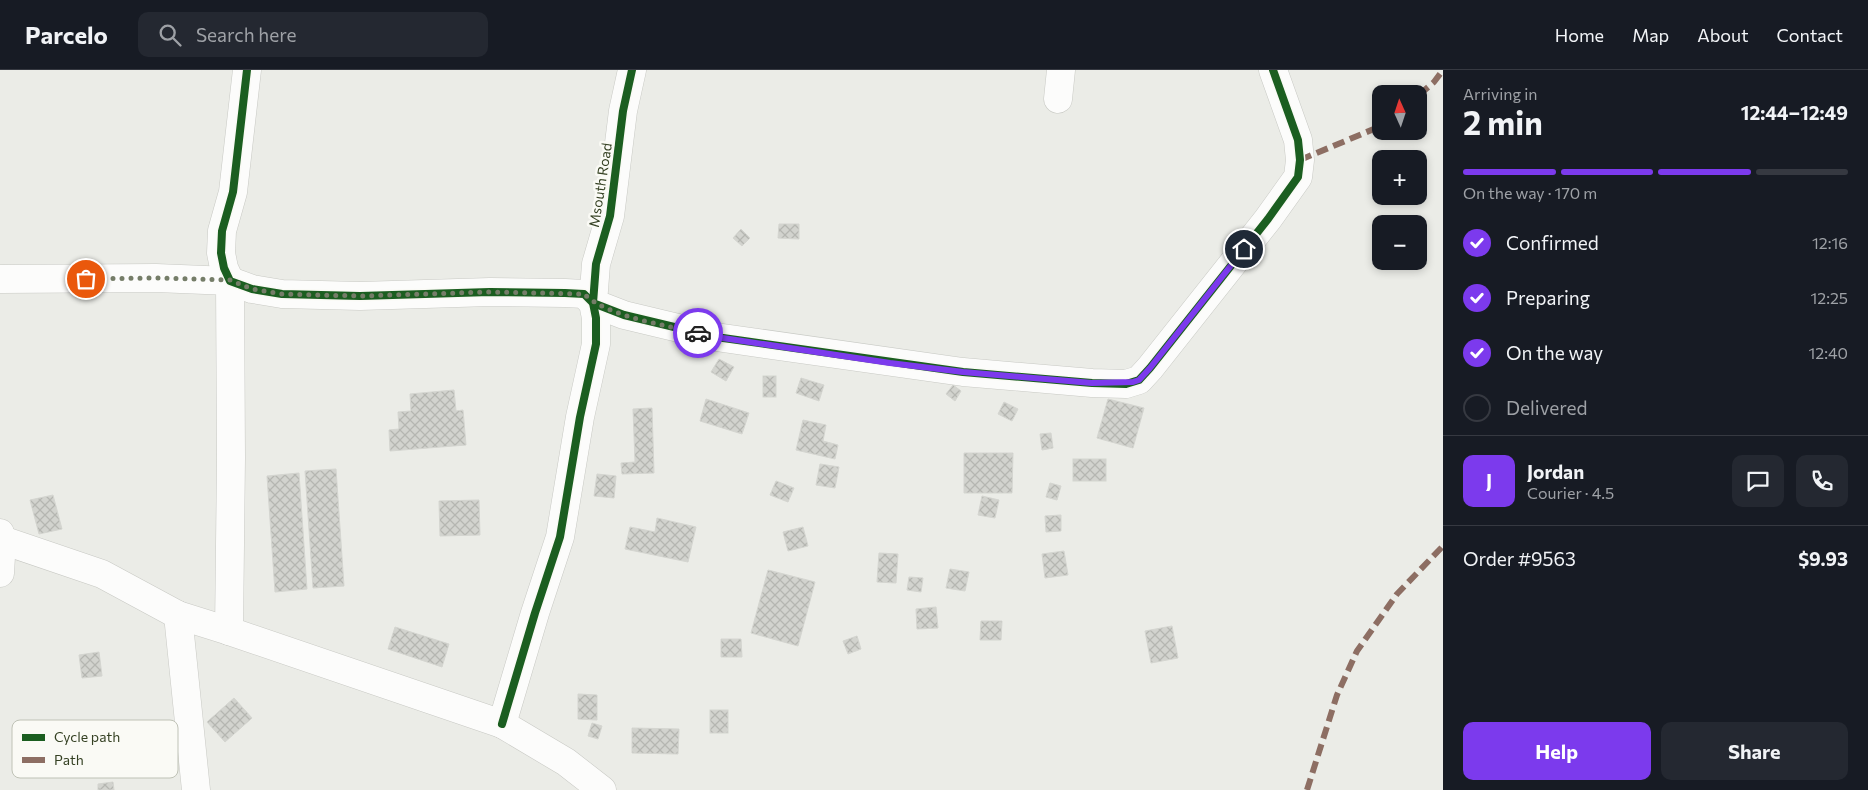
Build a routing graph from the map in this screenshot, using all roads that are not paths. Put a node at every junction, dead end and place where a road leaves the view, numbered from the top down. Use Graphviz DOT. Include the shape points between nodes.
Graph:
graph roads {
  1 [pos="247,70"];
  2 [pos="632,70"];
  3 [pos="1061,70"];
  4 [pos="1273,70"];
  5 [pos="1058,99"];
  6 [pos="0,279"];
  7 [pos="230,280"];
  8 [pos="593,303"];
  9 [pos="1,537"];
  10 [pos="0,573"];
  11 [pos="178,615"];
  12 [pos="229,631"];
  13 [pos="502,724"];
  14 [pos="196,790"];
  15 [pos="602,790"];
  1 -- 7 [label="street" via="233,192 222,231 221,253"];
  2 -- 8 [label="street, Msouth Road" via="610,216 596,264"];
  3 -- 5 [label="street"];
  4 -- 8 [label="street" via="1298,140 1298,177 1139,380 1092,383 890,363 716,337 624,315"];
  6 -- 7 [label="street"];
  7 -- 8 [label="street" via="252,289 282,294 565,293 584,294"];
  7 -- 12 [label="street"];
  8 -- 13 [label="street, Msouth Road" via="596,344 560,537"];
  9 -- 10 [label="street"];
  9 -- 11 [label="street" via="102,574"];
  11 -- 12 [label="street"];
  11 -- 14 [label="street"];
  12 -- 13 [label="street"];
  13 -- 15 [label="street" via="566,762"];
}
